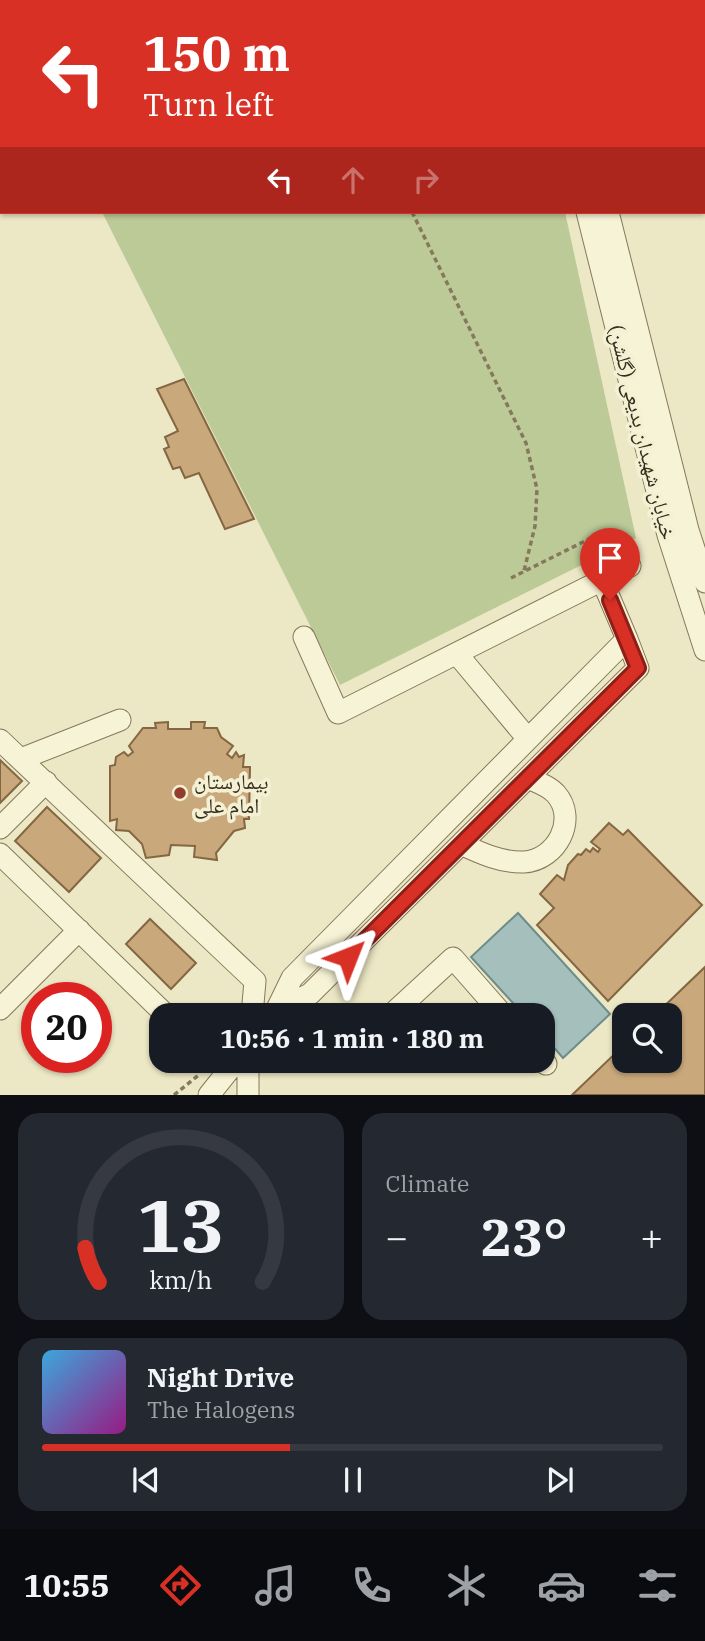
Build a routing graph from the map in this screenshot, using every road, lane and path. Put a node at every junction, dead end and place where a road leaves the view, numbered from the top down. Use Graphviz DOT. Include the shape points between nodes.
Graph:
graph roads {
  1 [pos="413,214"];
  2 [pos="588,214"];
  3 [pos="609,214"];
  4 [pos="697,527"];
  5 [pos="626,568"];
  6 [pos="524,571"];
  7 [pos="511,578"];
  8 [pos="602,580"];
  9 [pos="705,582"];
  10 [pos="304,637"];
  11 [pos="627,639"];
  12 [pos="705,650"];
  13 [pos="457,654"];
  14 [pos="120,719"];
  15 [pos="528,739"];
  16 [pos="0,740"];
  17 [pos="21,759"];
  18 [pos="528,778"];
  19 [pos="46,782"];
  20 [pos="0,828"];
  21 [pos="461,844"];
  22 [pos="0,854"];
  23 [pos="79,930"];
  24 [pos="154,1003"];
  25 [pos="253,1003"];
  26 [pos="282,1003"];
  27 [pos="295,1003"];
  28 [pos="404,1003"];
  29 [pos="492,1003"];
  30 [pos="0,1009"];
  31 [pos="226,1073"];
  32 [pos="248,1073"];
  33 [pos="209,1095"];
  34 [pos="248,1095"];
  1 -- 6 [label="path" via="526,443 537,489 535,526"];
  2 -- 12 [label="street, خیابان شهیدان بدیعی (گلشن)" via="668,535"];
  3 -- 4 [label="street, خیابان شهیدان بدیعی (گلشن)"];
  4 -- 9 [label="street, خیابان شهیدان بدیعی (گلشن)"];
  5 -- 6 [label="path" via="603,532"];
  5 -- 8 [label="street"];
  6 -- 7 [label="path"];
  8 -- 11 [label="street"];
  8 -- 13 [label="street"];
  10 -- 13 [label="street" via="338,713"];
  11 -- 15 [label="street"];
  11 -- 18 [label="street" via="638,668"];
  13 -- 15 [label="street"];
  14 -- 17 [label="street"];
  15 -- 26 [label="street" via="292,978"];
  16 -- 17 [label="street"];
  17 -- 19 [label="street"];
  18 -- 21 [label="street"];
  18 -- 21 [label="street" via="554,791 567,814 555,846 527,862 500,859"];
  19 -- 20 [label="street"];
  19 -- 25 [label="street" via="255,981"];
  21 -- 27 [label="street" via="310,994"];
  22 -- 23 [label="street"];
  23 -- 24 [label="street"];
  23 -- 30 [label="street"];
  28 -- 29 [label="street" via="453,958"];
  31 -- 33 [label="street"];
  32 -- 34 [label="street"];
}
